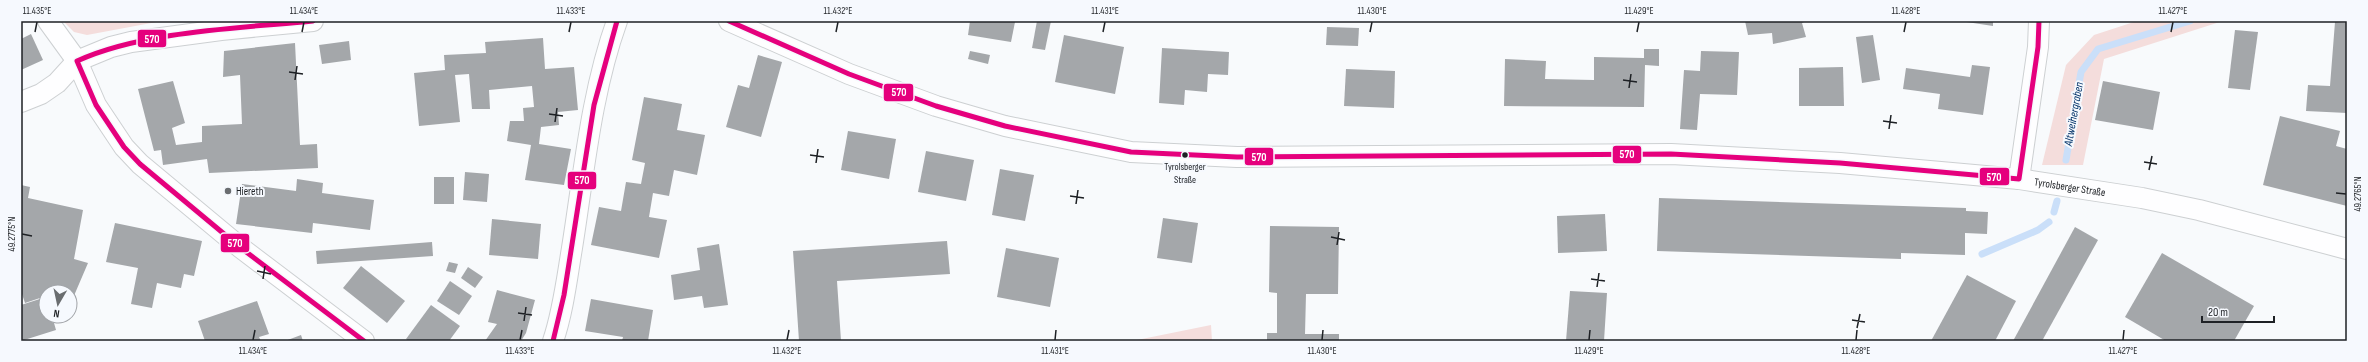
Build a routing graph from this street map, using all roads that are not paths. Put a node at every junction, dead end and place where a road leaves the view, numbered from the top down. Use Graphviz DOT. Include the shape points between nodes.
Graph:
graph roads {
  1 [pos="48,21"];
  2 [pos="313,21"];
  3 [pos="617,21"];
  4 [pos="729,21"];
  5 [pos="2039,21"];
  6 [pos="77,61"];
  7 [pos="21,102"];
  8 [pos="2019,179"];
  9 [pos="2347,249"];
  10 [pos="364,341"];
  11 [pos="553,341"];
  1 -- 6 [label="street"];
  2 -- 6 [label="street" via="130,42 92,53"];
  3 -- 11 [label="street" via="607,47 594,109 568,270"];
  4 -- 8 [label="street, Tyrolsberger Straße" via="849,74 936,106 1005,126 1131,152 1237,157 1678,154 1840,163"];
  5 -- 8 [label="street" via="2038,47"];
  6 -- 7 [label="street" via="57,83 41,94"];
  6 -- 10 [label="street" via="96,105 124,147 140,164 241,248"];
  8 -- 9 [label="street, Tyrolsberger Straße" via="2142,198 2199,210"];
}
